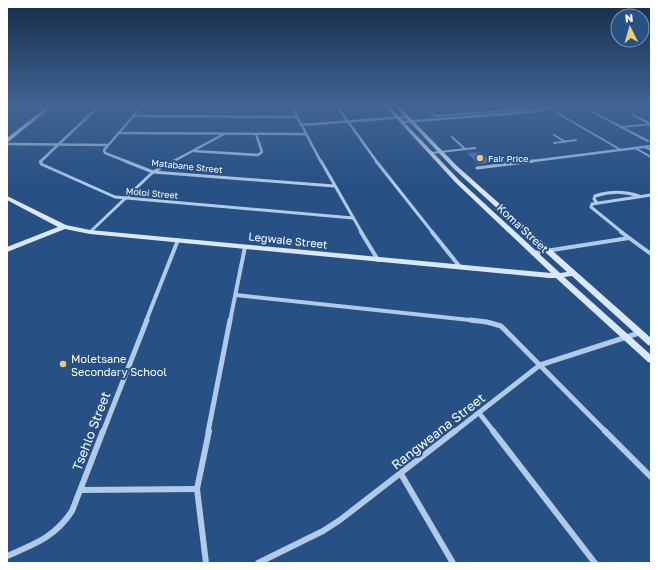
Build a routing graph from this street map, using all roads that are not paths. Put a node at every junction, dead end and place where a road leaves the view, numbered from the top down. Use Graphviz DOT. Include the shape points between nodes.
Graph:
graph roads {
  1 [pos="19,132"];
  2 [pos="71,132"];
  3 [pos="354,132"];
  4 [pos="411,132"];
  5 [pos="421,132"];
  6 [pos="588,132"];
  7 [pos="631,132"];
  8 [pos="118,133"];
  9 [pos="225,134"];
  10 [pos="256,134"];
  11 [pos="306,134"];
  12 [pos="554,135"];
  13 [pos="452,137"];
  14 [pos="576,140"];
  15 [pos="7,141"];
  16 [pos="648,141"];
  17 [pos="565,142"];
  18 [pos="554,143"];
  19 [pos="7,144"];
  20 [pos="57,144"];
  21 [pos="108,145"];
  22 [pos="651,146"];
  23 [pos="644,147"];
  24 [pos="475,148"];
  25 [pos="635,148"];
  26 [pos="465,149"];
  27 [pos="621,150"];
  28 [pos="651,150"];
  29 [pos="194,151"];
  30 [pos="440,152"];
  31 [pos="430,153"];
  32 [pos="651,157"];
  33 [pos="476,168"];
  34 [pos="152,172"];
  35 [pos="334,186"];
  36 [pos="651,195"];
  37 [pos="641,196"];
  38 [pos="7,198"];
  39 [pos="125,198"];
  40 [pos="597,203"];
  41 [pos="353,218"];
  42 [pos="64,227"];
  43 [pos="90,232"];
  44 [pos="629,238"];
  45 [pos="178,240"];
  46 [pos="245,246"];
  47 [pos="7,250"];
  48 [pos="547,250"];
  49 [pos="533,253"];
  50 [pos="651,254"];
  51 [pos="378,260"];
  52 [pos="460,268"];
  53 [pos="573,274"];
  54 [pos="558,276"];
  55 [pos="236,295"];
  56 [pos="639,333"];
  57 [pos="624,338"];
  58 [pos="651,343"];
  59 [pos="651,360"];
  60 [pos="540,365"];
  61 [pos="479,412"];
  62 [pos="400,474"];
  63 [pos="651,477"];
  64 [pos="81,490"];
  65 [pos="197,490"];
  66 [pos="7,556"];
  67 [pos="206,563"];
  68 [pos="258,563"];
  69 [pos="453,563"];
  70 [pos="595,563"];
  1 -- 15 [label="main road"];
  2 -- 20 [label="street, Moloi Street"];
  3 -- 52 [label="street"];
  4 -- 31 [label="main road, Koma Street"];
  5 -- 30 [label="main road, Koma Street"];
  6 -- 27 [label="lane"];
  7 -- 16 [label="lane"];
  8 -- 9 [label="street"];
  8 -- 21 [label="street"];
  9 -- 10 [label="street"];
  9 -- 29 [label="street"];
  10 -- 11 [label="street"];
  10 -- 29 [label="street" via="262,152 258,155"];
  11 -- 35 [label="street"];
  12 -- 17 [label="lane"];
  13 -- 26 [label="lane"];
  14 -- 17 [label="lane"];
  17 -- 18 [label="lane"];
  19 -- 20 [label="street"];
  20 -- 21 [label="street"];
  20 -- 39 [label="street, Moloi Street" via="40,160 41,164 110,196"];
  21 -- 34 [label="street, Matabane Street" via="105,153"];
  22 -- 23 [label="street"];
  23 -- 25 [label="street"];
  23 -- 28 [label="lane"];
  24 -- 26 [label="lane"];
  25 -- 27 [label="street"];
  25 -- 32 [label="lane"];
  26 -- 30 [label="lane"];
  27 -- 33 [label="street"];
  29 -- 34 [label="street"];
  30 -- 31 [label="lane"];
  30 -- 48 [label="main road, Koma Street"];
  31 -- 49 [label="main road, Koma Street"];
  34 -- 35 [label="street, Matabane Street"];
  34 -- 39 [label="street"];
  35 -- 41 [label="street"];
  36 -- 37 [label="street"];
  37 -- 40 [label="street"];
  37 -- 40 [label="street" via="627,192 612,192 595,196"];
  38 -- 42 [label="main road, Legwale Street"];
  39 -- 41 [label="street, Moloi Street"];
  39 -- 43 [label="street"];
  40 -- 44 [label="street" via="591,207"];
  41 -- 51 [label="street"];
  42 -- 43 [label="main road, Legwale Street"];
  42 -- 47 [label="main road"];
  43 -- 45 [label="main road, Legwale Street"];
  44 -- 48 [label="street"];
  44 -- 50 [label="street"];
  45 -- 46 [label="main road, Legwale Street"];
  45 -- 64 [label="street, Tsehlo Street"];
  46 -- 51 [label="main road, Legwale Street"];
  46 -- 55 [label="street"];
  48 -- 49 [label="street"];
  48 -- 53 [label="main road, Koma Street"];
  49 -- 54 [label="main road, Koma Street"];
  51 -- 52 [label="main road, Legwale Street"];
  52 -- 54 [label="main road, Legwale Street"];
  53 -- 54 [label="main road, Legwale Street"];
  53 -- 56 [label="main road, Koma Street"];
  54 -- 57 [label="main road, Koma Street"];
  55 -- 60 [label="street" via="498,324 505,328"];
  55 -- 65 [label="street"];
  56 -- 57 [label="street, Rangweana Street"];
  56 -- 58 [label="main road, Koma Street"];
  57 -- 59 [label="main road, Koma Street"];
  57 -- 60 [label="street, Rangweana Street"];
  60 -- 61 [label="street, Rangweana Street"];
  60 -- 63 [label="street"];
  61 -- 62 [label="street, Rangweana Street"];
  61 -- 70 [label="street"];
  62 -- 68 [label="street, Rangweana Street" via="323,531"];
  62 -- 69 [label="street"];
  64 -- 65 [label="street"];
  64 -- 66 [label="street, Tsehlo Street" via="68,518 59,530"];
  65 -- 67 [label="street"];
}
